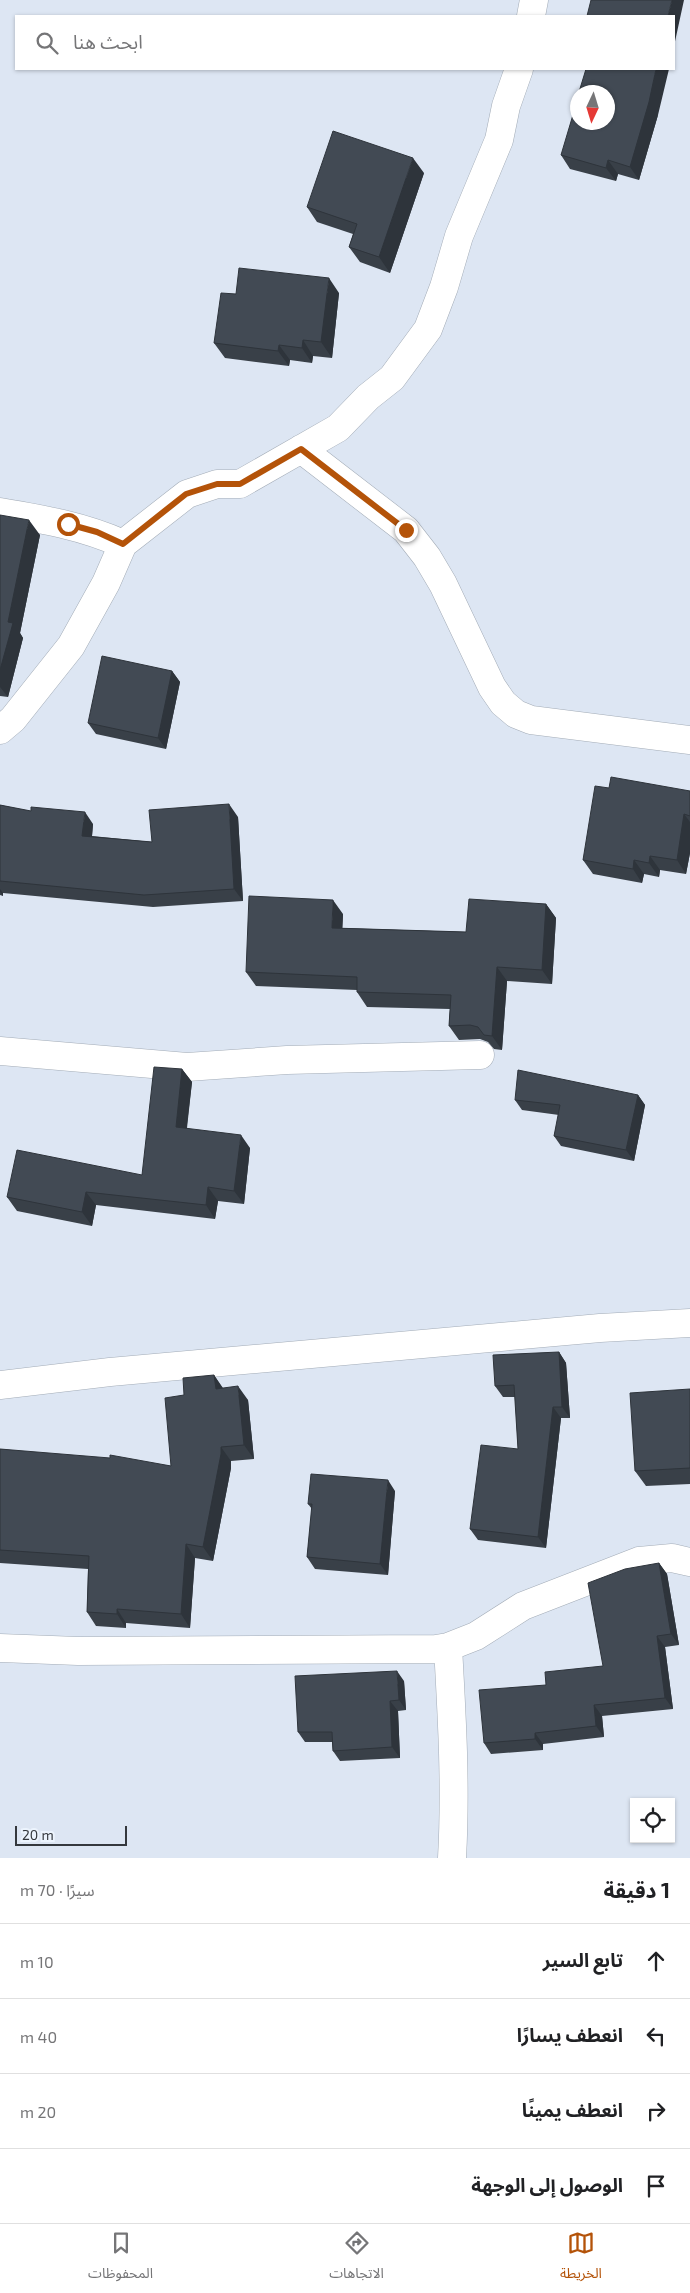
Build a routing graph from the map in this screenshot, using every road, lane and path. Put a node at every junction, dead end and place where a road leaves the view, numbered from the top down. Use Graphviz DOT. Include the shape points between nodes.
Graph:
graph roads {
  1 [pos="534,0"];
  2 [pos="531,15"];
  3 [pos="519,70"];
  4 [pos="301,449"];
  5 [pos="0,512"];
  6 [pos="123,544"];
  7 [pos="0,730"];
  8 [pos="690,740"];
  9 [pos="0,1051"];
  10 [pos="480,1055"];
  11 [pos="690,1323"];
  12 [pos="0,1385"];
  13 [pos="690,1562"];
  14 [pos="448,1647"];
  15 [pos="0,1648"];
  16 [pos="452,1858"];
  1 -- 2 [label="street"];
  3 -- 4 [label="street" via="499,140 459,236 428,329 392,378 368,396 338,428"];
  4 -- 6 [label="street" via="240,484 217,484 186,494"];
  4 -- 8 [label="street" via="406,530 443,584 492,687 516,714 531,720"];
  5 -- 6 [label="street" via="68,524"];
  6 -- 7 [label="street" via="106,583 71,646 14,718"];
  9 -- 10 [label="street" via="187,1067 287,1060"];
  11 -- 12 [label="street" via="600,1328 110,1372"];
  13 -- 14 [label="street" via="672,1558 640,1561 524,1606 492,1627"];
  14 -- 15 [label="street" via="78,1651"];
  14 -- 16 [label="street" via="454,1753"];
}
